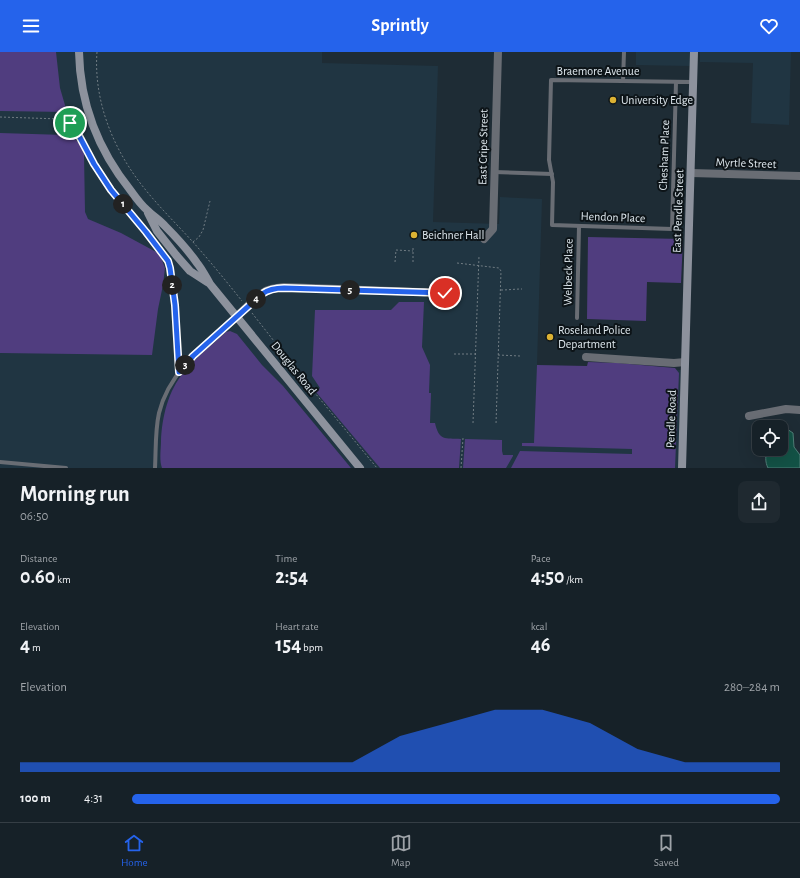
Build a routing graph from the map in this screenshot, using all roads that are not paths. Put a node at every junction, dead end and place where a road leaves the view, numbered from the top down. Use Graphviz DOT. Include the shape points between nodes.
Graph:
graph roads {
  1 [pos="79,52"];
  2 [pos="498,52"];
  3 [pos="624,52"];
  4 [pos="694,52"];
  5 [pos="623,81"];
  6 [pos="676,82"];
  7 [pos="694,82"];
  8 [pos="494,172"];
  9 [pos="691,173"];
  10 [pos="552,174"];
  11 [pos="800,176"];
  12 [pos="552,225"];
  13 [pos="579,226"];
  14 [pos="672,229"];
  15 [pos="484,239"];
  16 [pos="445,293"];
  17 [pos="236,317"];
  18 [pos="577,318"];
  19 [pos="586,357"];
  20 [pos="685,366"];
  21 [pos="800,410"];
  22 [pos="749,416"];
  23 [pos="0,462"];
  24 [pos="66,468"];
  25 [pos="155,468"];
  26 [pos="360,468"];
  27 [pos="682,468"];
  1 -- 17 [label="street, Douglas Road" via="87,112 107,157 146,210 164,225 198,263 210,284"];
  2 -- 8 [label="street, East Cripe Street"];
  3 -- 5 [label="lane"];
  4 -- 7 [label="street, East Pendle Street"];
  5 -- 6 [label="lane, Braemore Avenue"];
  5 -- 10 [label="lane, Braemore Avenue" via="552,80 549,160"];
  6 -- 7 [label="lane, Braemore Avenue"];
  6 -- 14 [label="lane, Chesham Place"];
  7 -- 9 [label="street, East Pendle Street"];
  8 -- 10 [label="lane"];
  8 -- 15 [label="street, East Cripe Street" via="493,229"];
  9 -- 11 [label="street, Myrtle Street"];
  9 -- 20 [label="street, East Pendle Street"];
  10 -- 12 [label="lane, Braemore Avenue"];
  12 -- 13 [label="lane, Hendon Place"];
  13 -- 14 [label="lane, Hendon Place"];
  13 -- 18 [label="lane, Welbeck Place"];
  16 -- 17 [label="street" via="275,288 262,294"];
  17 -- 25 [label="lane" via="193,356 167,391 159,413"];
  17 -- 26 [label="street, Douglas Road"];
  19 -- 20 [label="street"];
  20 -- 27 [label="street, Pendle Road"];
  21 -- 22 [label="street" via="786,409"];
  23 -- 24 [label="lane"];
}
